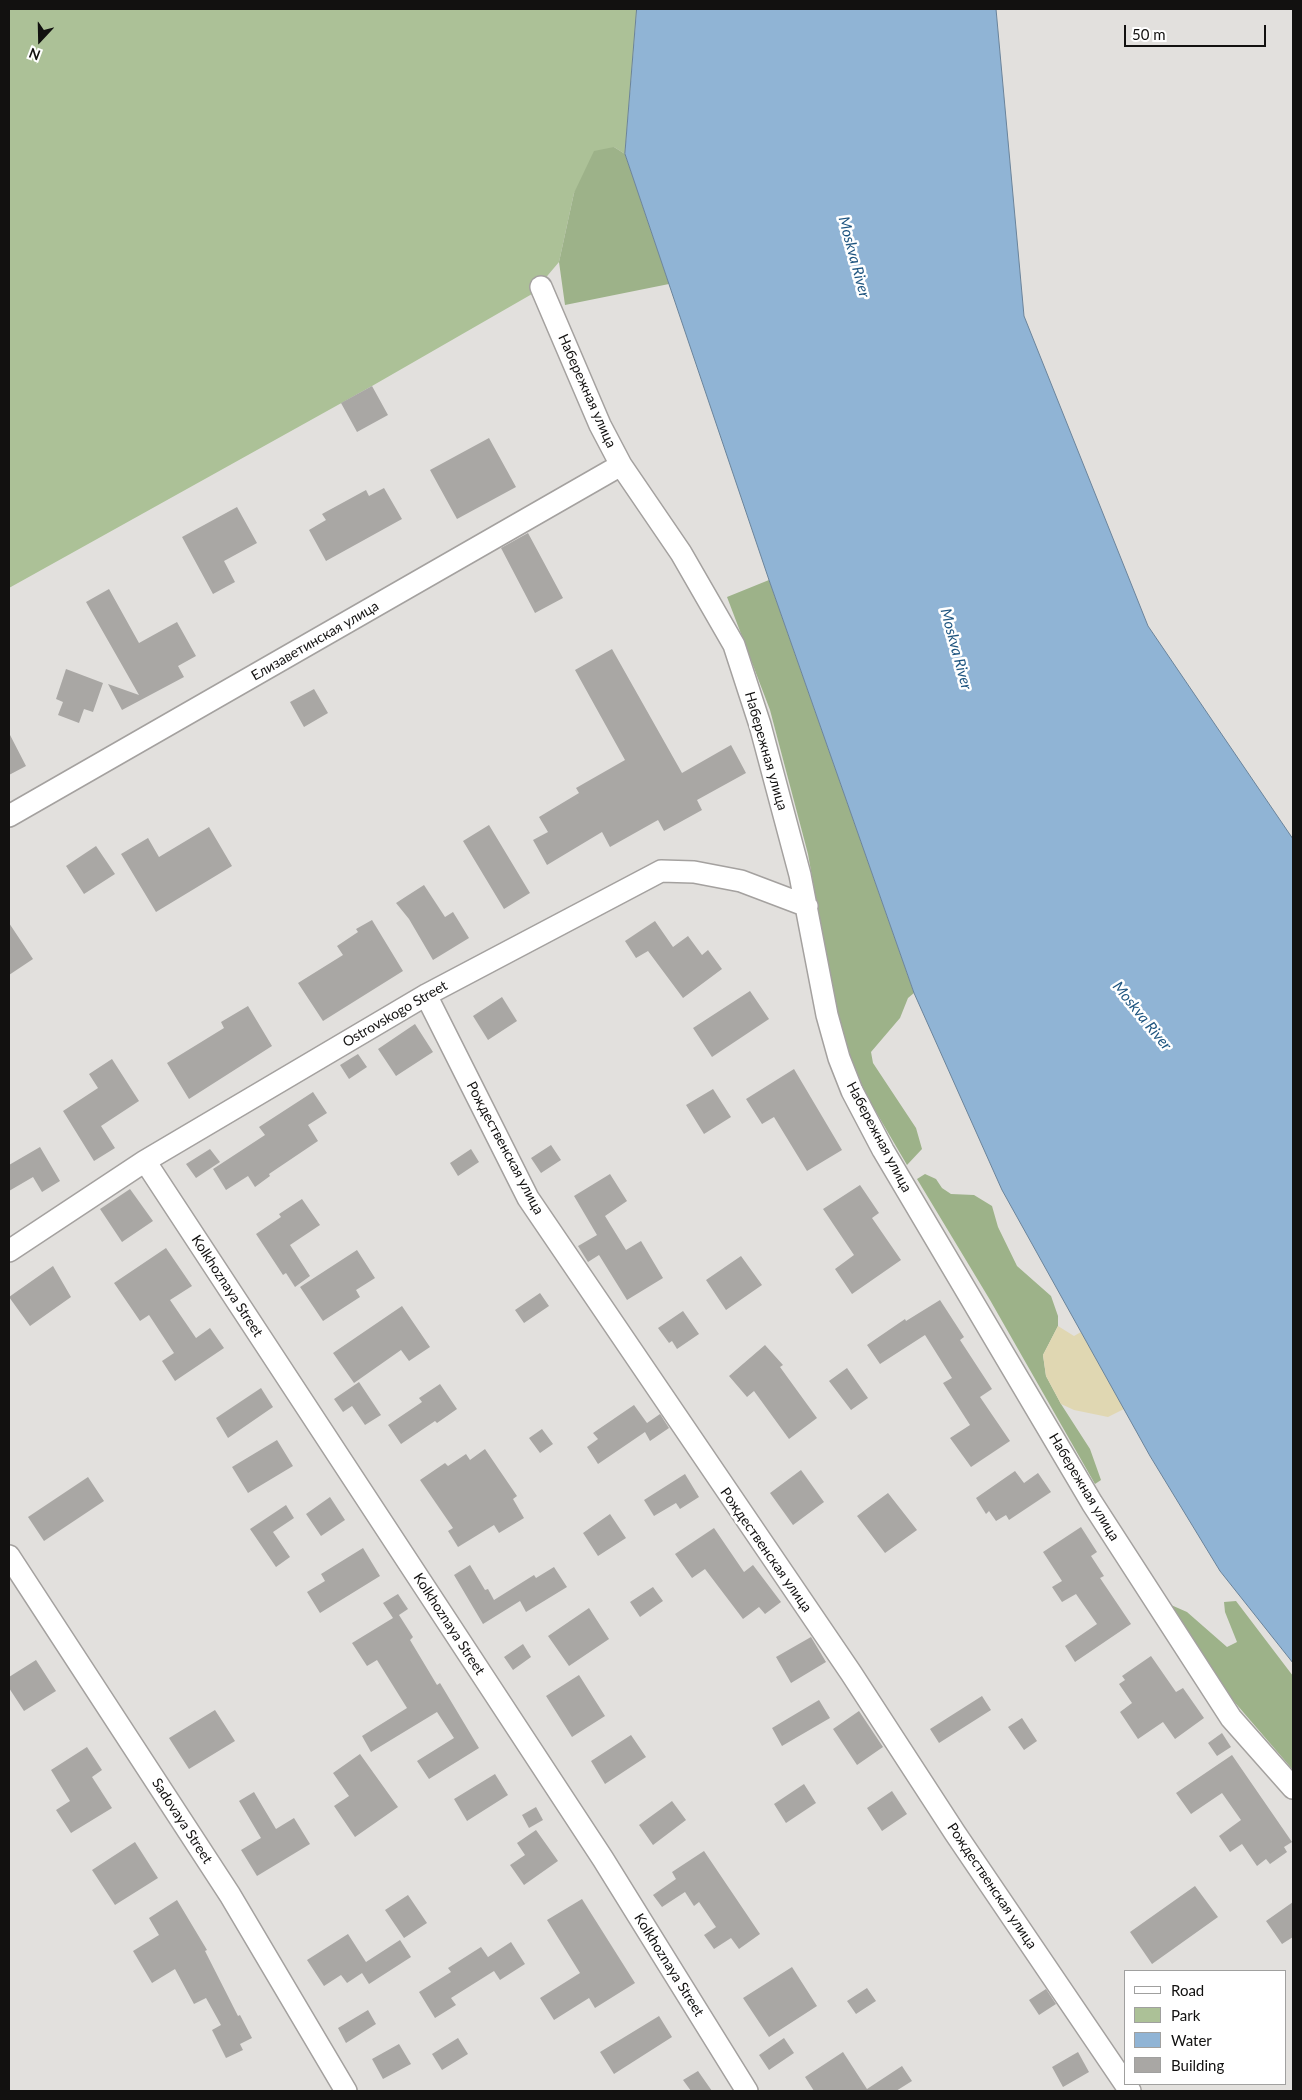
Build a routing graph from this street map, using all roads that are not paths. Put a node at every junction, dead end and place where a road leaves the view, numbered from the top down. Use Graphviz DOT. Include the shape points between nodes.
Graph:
graph roads {
  1 [pos="541,287"];
  2 [pos="621,465"];
  3 [pos="9,816"];
  4 [pos="807,906"];
  5 [pos="426,994"];
  6 [pos="145,1161"];
  7 [pos="9,1251"];
  8 [pos="9,1556"];
  9 [pos="1293,1788"];
  10 [pos="1124,2082"];
  11 [pos="346,2091"];
  12 [pos="747,2091"];
  1 -- 2 [label="street, Набережная улица" via="600,425"];
  2 -- 3 [label="street, Елизаветинская улица"];
  2 -- 4 [label="street, Набережная улица" via="681,553 734,645 760,726"];
  4 -- 5 [label="street, Ostrovskogo Street" via="741,881 694,872 661,871"];
  4 -- 9 [label="street, Набережная улица" via="827,1015 839,1058 852,1091 883,1150 1103,1520 1231,1718"];
  5 -- 6 [label="street, Ostrovskogo Street"];
  5 -- 10 [label="street, Рождественская улица" via="528,1198"];
  6 -- 7 [label="street, Ostrovskogo Street"];
  6 -- 12 [label="street, Kolkhoznaya Street" via="603,1859"];
  8 -- 11 [label="street, Sadovaya Street" via="230,1895"];
}
